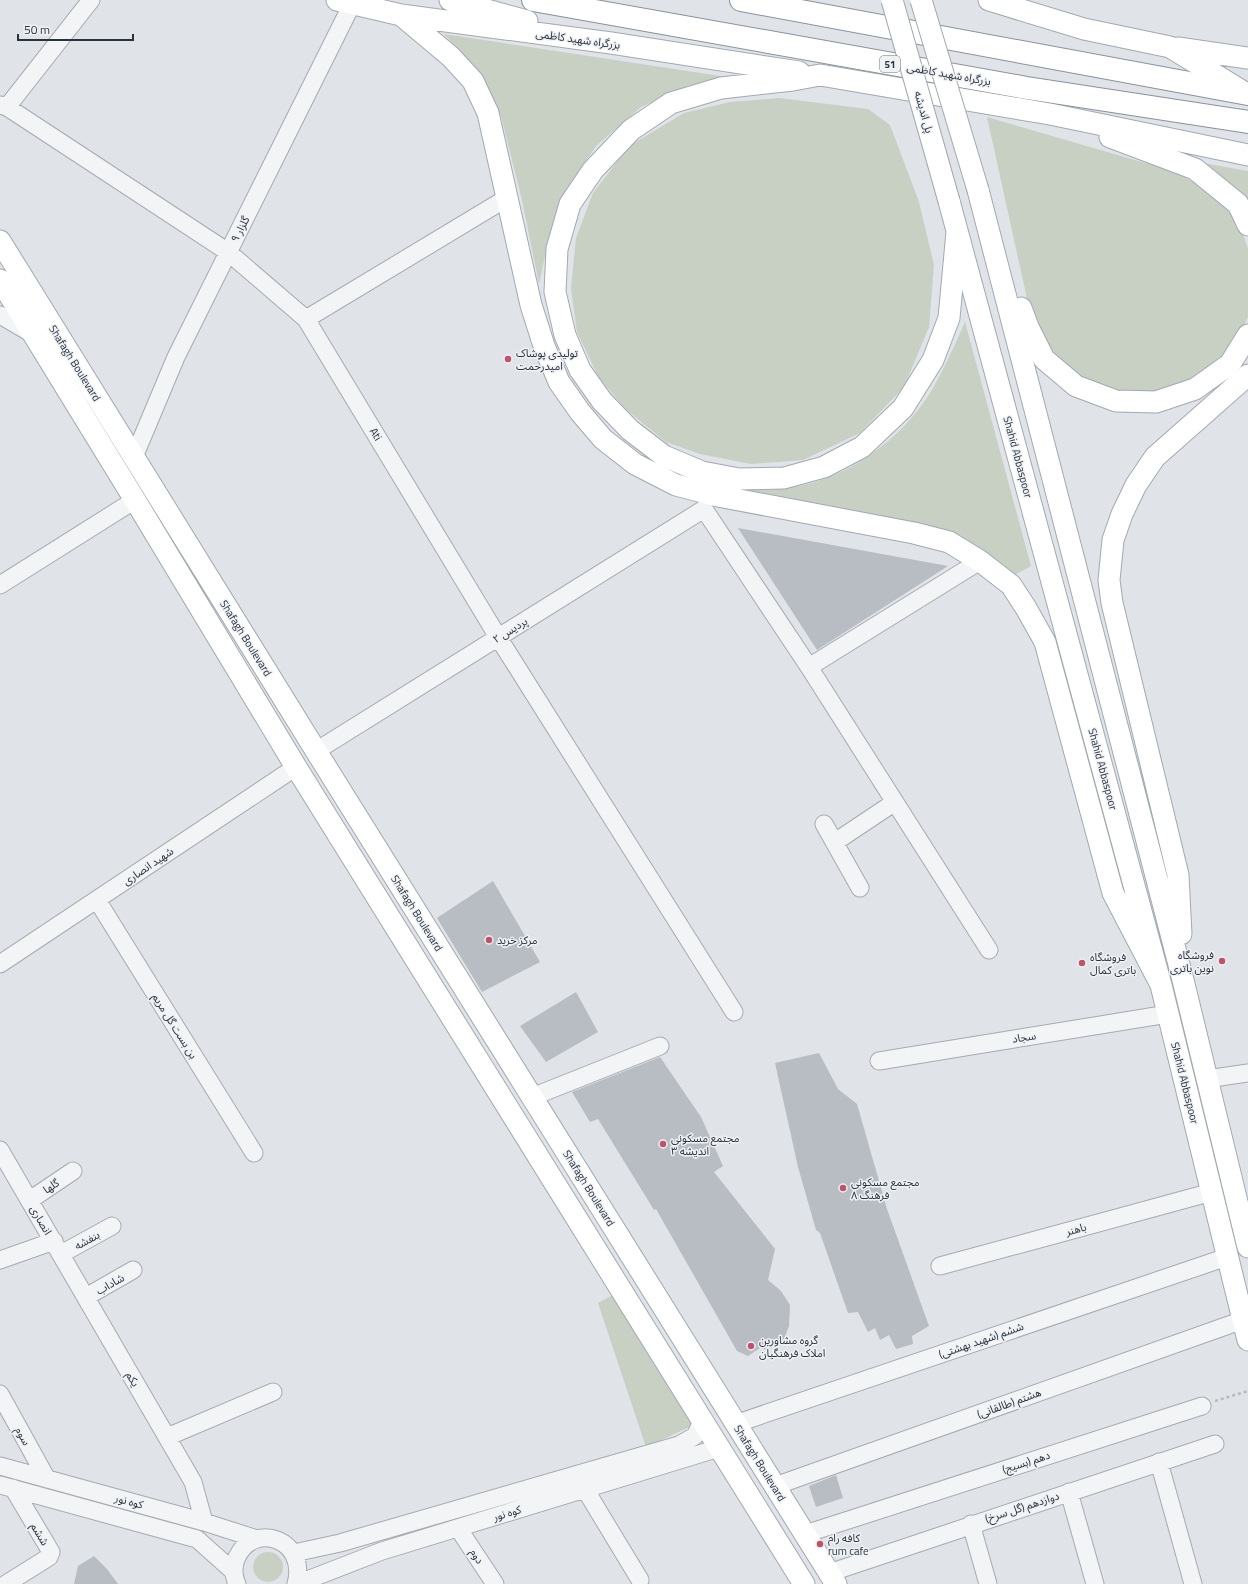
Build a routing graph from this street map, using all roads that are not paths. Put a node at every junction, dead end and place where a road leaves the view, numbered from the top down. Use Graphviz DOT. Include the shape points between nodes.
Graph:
graph roads {
  1 [pos="91,0"];
  2 [pos="450,0"];
  3 [pos="534,0"];
  4 [pos="741,0"];
  5 [pos="892,0"];
  6 [pos="922,0"];
  7 [pos="989,0"];
  8 [pos="345,2"];
  9 [pos="401,15"];
  10 [pos="610,43"];
  11 [pos="1170,47"];
  12 [pos="1248,58"];
  13 [pos="820,75"];
  14 [pos="1248,94"];
  15 [pos="3,106"];
  16 [pos="1050,114"];
  17 [pos="1248,122"];
  18 [pos="1248,155"];
  19 [pos="507,198"];
  20 [pos="949,201"];
  21 [pos="1248,225"];
  22 [pos="988,226"];
  23 [pos="957,232"];
  24 [pos="0,241"];
  25 [pos="228,252"];
  26 [pos="0,280"];
  27 [pos="0,315"];
  28 [pos="306,319"];
  29 [pos="34,335"];
  30 [pos="1248,335"];
  31 [pos="1248,375"];
  32 [pos="134,457"];
  33 [pos="135,500"];
  34 [pos="980,561"];
  35 [pos="0,585"];
  36 [pos="498,638"];
  37 [pos="809,667"];
  38 [pos="316,751"];
  39 [pos="296,767"];
  40 [pos="895,802"];
  41 [pos="824,824"];
  42 [pos="835,842"];
  43 [pos="860,888"];
  44 [pos="96,900"];
  45 [pos="989,950"];
  46 [pos="0,964"];
  47 [pos="1184,980"];
  48 [pos="1161,985"];
  49 [pos="734,1012"];
  50 [pos="1168,1014"];
  51 [pos="660,1046"];
  52 [pos="879,1061"];
  53 [pos="1248,1073"];
  54 [pos="1207,1079"];
  55 [pos="532,1097"];
  56 [pos="0,1150"];
  57 [pos="254,1153"];
  58 [pos="73,1172"];
  59 [pos="1212,1192"];
  60 [pos="30,1200"];
  61 [pos="1245,1221"];
  62 [pos="112,1226"];
  63 [pos="58,1247"];
  64 [pos="1248,1247"];
  65 [pos="1227,1257"];
  66 [pos="0,1260"];
  67 [pos="940,1266"];
  68 [pos="133,1270"];
  69 [pos="86,1297"];
  70 [pos="1243,1320"];
  71 [pos="1248,1340"];
  72 [pos="273,1392"];
  73 [pos="0,1394"];
  74 [pos="1202,1406"];
  75 [pos="702,1421"];
  76 [pos="735,1424"];
  77 [pos="167,1437"];
  78 [pos="690,1438"];
  79 [pos="1215,1444"];
  80 [pos="710,1451"];
  81 [pos="1159,1462"];
  82 [pos="0,1466"];
  83 [pos="47,1479"];
  84 [pos="6,1486"];
  85 [pos="774,1486"];
  86 [pos="585,1489"];
  87 [pos="1069,1492"];
  88 [pos="204,1522"];
  89 [pos="971,1524"];
  90 [pos="458,1528"];
  91 [pos="805,1534"];
  92 [pos="257,1539"];
  93 [pos="294,1553"];
  94 [pos="235,1578"];
  95 [pos="833,1578"];
  96 [pos="640,1580"];
  97 [pos="6,1584"];
  98 [pos="296,1584"];
  99 [pos="495,1584"];
  100 [pos="804,1584"];
  101 [pos="988,1584"];
  102 [pos="1095,1584"];
  103 [pos="1193,1584"];
  1 -- 15 [label="street"];
  2 -- 10 [label="main road"];
  3 -- 17 [label="highway, بزرگراه شهید کاظمی / 51" via="1027,88"];
  4 -- 14 [label="highway"];
  5 -- 20 [label="main road, پل اندیشه, bridge"];
  6 -- 22 [label="main road, Shahid Abbaspoor, bridge"];
  7 -- 11 [label="main road" via="1084,28"];
  8 -- 9 [label="main road, بزرگراه شهید کاظمی"];
  8 -- 25 [label="street, گلزار ۹"];
  9 -- 10 [label="main road, بزرگراه شهید کاظمی"];
  9 -- 19 [label="main road" via="451,57 473,81 488,113"];
  10 -- 13 [label="main road, بزرگراه شهید کاظمی"];
  11 -- 12 [label="main road"];
  11 -- 14 [label="main road"];
  13 -- 16 [label="main road, بزرگراه شهید کاظمی"];
  13 -- 23 [label="main road" via="721,88 671,103 631,130 593,170 570,204 557,249 555,292 565,335 580,370 602,400 630,430 664,456 702,472 739,479 784,478 824,467 862,447 903,408 933,360 949,318"];
  15 -- 25 [label="street, Ati"];
  16 -- 18 [label="main road"];
  16 -- 21 [label="main road" via="1195,169 1238,204"];
  19 -- 28 [label="street"];
  19 -- 34 [label="main road" via="531,305 559,382 603,439 635,464 676,485 718,496 942,540"];
  20 -- 23 [label="main road, Shahid Abbaspoor"];
  22 -- 30 [label="main road" via="1003,255 1028,327 1044,359 1076,386 1116,401 1156,402 1194,389 1230,364"];
  22 -- 47 [label="main road, Shahid Abbaspoor"];
  23 -- 48 [label="main road, Shahid Abbaspoor"];
  24 -- 32 [label="main road, Shafagh Boulevard"];
  25 -- 28 [label="street, Ati"];
  25 -- 32 [label="street, گلزار ۹" via="176,357"];
  26 -- 29 [label="main road, Shafagh Boulevard"];
  27 -- 29 [label="street"];
  28 -- 36 [label="street, Ati"];
  29 -- 33 [label="main road, Shafagh Boulevard"];
  31 -- 47 [label="main road" via="1155,458 1136,485 1113,540 1109,580 1112,603 1178,875"];
  32 -- 38 [label="main road, Shafagh Boulevard"];
  33 -- 35 [label="street"];
  33 -- 39 [label="main road, Shafagh Boulevard"];
  34 -- 37 [label="street"];
  34 -- 48 [label="main road" via="1011,585 1044,642 1113,893"];
  36 -- 37 [label="street, پردیس ۲" via="704,509"];
  36 -- 38 [label="street, پردیس ۲"];
  36 -- 49 [label="street, Ati"];
  37 -- 40 [label="street"];
  38 -- 55 [label="main road, Shafagh Boulevard"];
  39 -- 44 [label="street, شهید انصاری"];
  39 -- 75 [label="main road, Shafagh Boulevard"];
  40 -- 42 [label="street"];
  40 -- 45 [label="street"];
  41 -- 42 [label="street"];
  42 -- 43 [label="street"];
  44 -- 46 [label="street, شهید انصاری"];
  44 -- 57 [label="street, بن بست گل مریم"];
  47 -- 54 [label="main road, Shahid Abbaspoor"];
  48 -- 50 [label="main road, Shahid Abbaspoor"];
  50 -- 52 [label="street, سجاد"];
  50 -- 59 [label="main road, Shahid Abbaspoor"];
  51 -- 55 [label="street"];
  53 -- 54 [label="street"];
  54 -- 61 [label="main road, Shahid Abbaspoor"];
  55 -- 76 [label="main road, Shafagh Boulevard"];
  56 -- 60 [label="street, انصاری"];
  58 -- 60 [label="street, گلها"];
  59 -- 65 [label="main road, Shahid Abbaspoor"];
  59 -- 67 [label="street, باهنر"];
  60 -- 63 [label="street, انصاری"];
  61 -- 64 [label="main road, Shahid Abbaspoor"];
  62 -- 63 [label="street, بنفشه"];
  63 -- 66 [label="street, انصاری"];
  63 -- 69 [label="street, یکم"];
  65 -- 70 [label="main road, Shahid Abbaspoor"];
  65 -- 76 [label="street, ششم (شهید بهشتی)"];
  68 -- 69 [label="street, شاداب"];
  69 -- 77 [label="street, یکم"];
  70 -- 71 [label="main road, Shahid Abbaspoor"];
  70 -- 85 [label="street, هشتم (طالقانی)"];
  72 -- 77 [label="street"];
  73 -- 83 [label="street, سوم"];
  74 -- 91 [label="street, دهم (بسیج)"];
  75 -- 78 [label="street, کوه نور" via="695,1436"];
  75 -- 80 [label="main road, Shafagh Boulevard"];
  76 -- 85 [label="main road, Shafagh Boulevard"];
  77 -- 88 [label="street, یکم" via="193,1482"];
  78 -- 80 [label="street"];
  78 -- 93 [label="street, کوه نور" via="679,1445 340,1543"];
  79 -- 81 [label="street, دوازدهم (گل سرخ)"];
  80 -- 86 [label="street, کوه نور"];
  80 -- 100 [label="main road, Shafagh Boulevard"];
  81 -- 87 [label="street, دوازدهم (گل سرخ)"];
  81 -- 103 [label="street"];
  82 -- 83 [label="street, کوه نور"];
  83 -- 88 [label="street, کوه نور"];
  84 -- 94 [label="street, کوه نور" via="198,1539"];
  84 -- 97 [label="street, ششم" via="52,1552 49,1557"];
  85 -- 91 [label="main road, Shafagh Boulevard"];
  86 -- 90 [label="street, کوه نور"];
  86 -- 96 [label="street"];
  87 -- 89 [label="street, دوازدهم (گل سرخ)"];
  87 -- 102 [label="street"];
  88 -- 92 [label="street, کوه نور"];
  89 -- 95 [label="street, دوازدهم (گل سرخ)"];
  89 -- 101 [label="street"];
  90 -- 98 [label="street, کوه نور" via="382,1551"];
  90 -- 99 [label="street, دوم"];
  91 -- 95 [label="main road, Shafagh Boulevard"];
  92 -- 93 [label="street, کوه نور" via="278,1540"];
  92 -- 94 [label="street" via="247,1544 240,1552 235,1561"];
  93 -- 98 [label="street" via="298,1563"];
}
